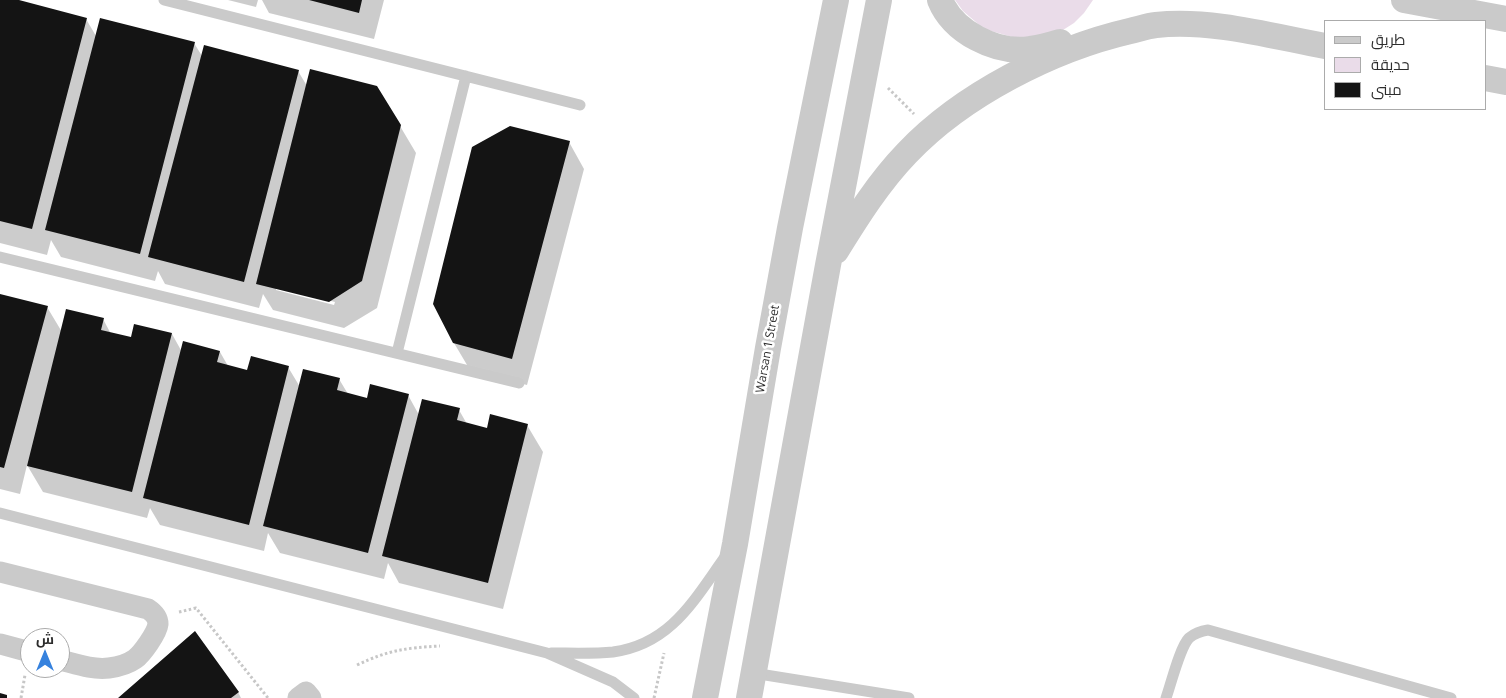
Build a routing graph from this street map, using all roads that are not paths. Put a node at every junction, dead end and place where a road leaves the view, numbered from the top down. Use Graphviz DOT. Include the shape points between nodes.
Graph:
graph roads {
  1 [pos="164,0"];
  2 [pos="836,0"];
  3 [pos="879,0"];
  4 [pos="940,0"];
  5 [pos="1404,0"];
  6 [pos="1506,19"];
  7 [pos="1156,25"];
  8 [pos="1324,46"];
  9 [pos="466,76"];
  10 [pos="1486,78"];
  11 [pos="1506,82"];
  12 [pos="580,105"];
  13 [pos="0,257"];
  14 [pos="828,265"];
  15 [pos="397,353"];
  16 [pos="519,383"];
  17 [pos="0,513"];
  18 [pos="735,544"];
  19 [pos="0,572"];
  20 [pos="0,644"];
  21 [pos="20,649"];
  22 [pos="547,653"];
  23 [pos="70,662"];
  24 [pos="751,686"];
  25 [pos="634,698"];
  26 [pos="705,698"];
  27 [pos="909,698"];
  28 [pos="1166,698"];
  29 [pos="1451,698"];
  1 -- 9 [label="lane"];
  2 -- 18 [label="street, Warsan 1 Street" via="774,311"];
  3 -- 14 [label="street"];
  4 -- 7 [label="street" via="957,24 978,39 1002,48 1028,49 1128,24"];
  5 -- 6 [label="street"];
  7 -- 8 [label="street" via="1217,27"];
  7 -- 14 [label="street" via="1104,37 1053,56 966,103 930,131 886,177"];
  9 -- 12 [label="lane"];
  9 -- 15 [label="lane"];
  10 -- 11 [label="street"];
  13 -- 15 [label="lane"];
  14 -- 24 [label="street"];
  15 -- 16 [label="lane"];
  17 -- 22 [label="lane"];
  18 -- 22 [label="lane" via="685,612 654,639 626,650"];
  18 -- 26 [label="street, Warsan 1 Street"];
  19 -- 23 [label="street" via="148,609 157,618 156,630 144,650 134,659 122,665 97,668"];
  20 -- 21 [label="street"];
  22 -- 25 [label="lane" via="613,682"];
  24 -- 27 [label="lane" via="876,691"];
  28 -- 29 [label="lane" via="1188,638 1208,630"];
}
